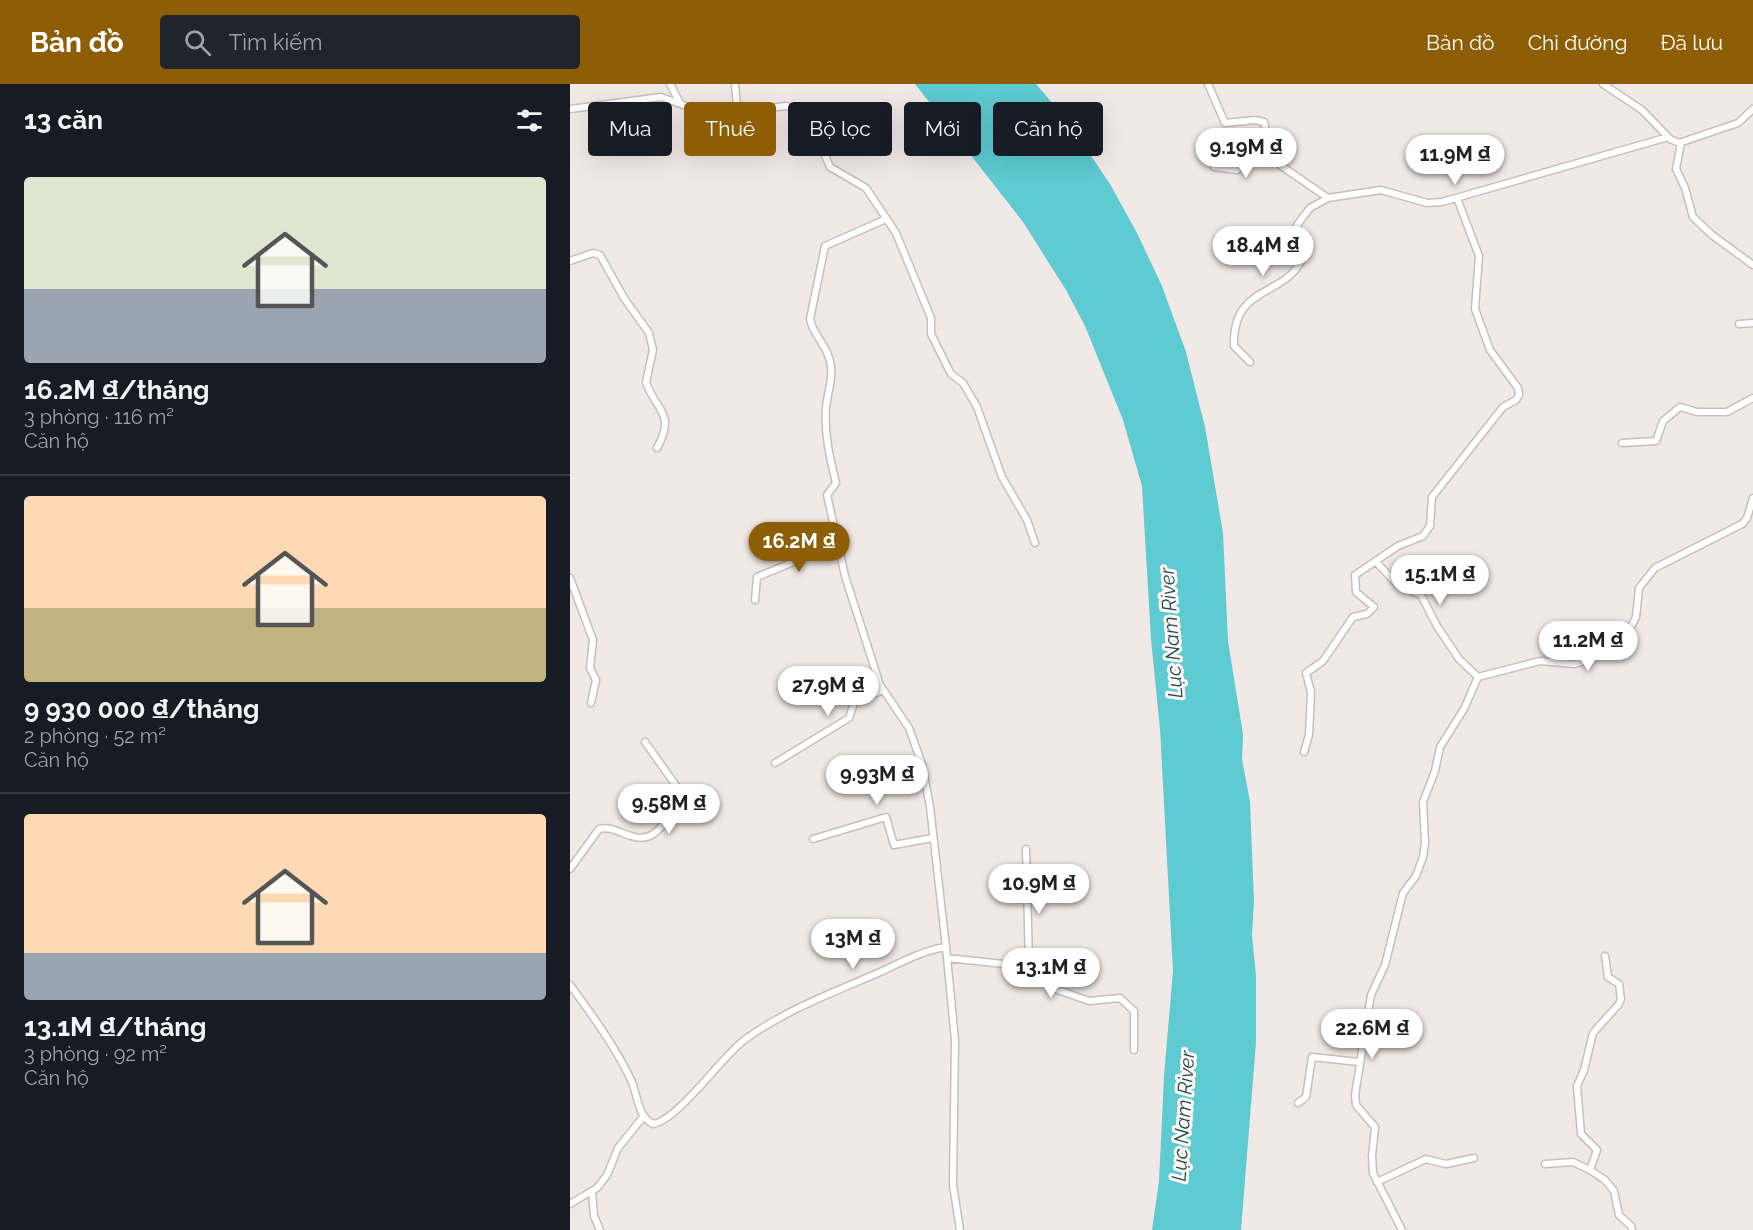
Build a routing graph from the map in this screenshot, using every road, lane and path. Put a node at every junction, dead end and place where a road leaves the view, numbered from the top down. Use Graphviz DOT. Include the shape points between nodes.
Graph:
graph roads {
  1 [pos="670,84"];
  2 [pos="735,84"];
  3 [pos="1208,84"];
  4 [pos="1603,84"];
  5 [pos="737,102"];
  6 [pos="680,104"];
  7 [pos="684,105"];
  8 [pos="776,107"];
  9 [pos="570,109"];
  10 [pos="1753,109"];
  11 [pos="1668,137"];
  12 [pos="1681,143"];
  13 [pos="1275,159"];
  14 [pos="1214,167"];
  15 [pos="1328,198"];
  16 [pos="1457,198"];
  17 [pos="885,219"];
  18 [pos="570,261"];
  19 [pos="1753,265"];
  20 [pos="1753,323"];
  21 [pos="1739,324"];
  22 [pos="1250,362"];
  23 [pos="1753,398"];
  24 [pos="1622,443"];
  25 [pos="657,448"];
  26 [pos="1753,498"];
  27 [pos="836,538"];
  28 [pos="1035,543"];
  29 [pos="1377,563"];
  30 [pos="570,578"];
  31 [pos="755,600"];
  32 [pos="1478,677"];
  33 [pos="883,690"];
  34 [pos="591,703"];
  35 [pos="645,742"];
  36 [pos="1304,752"];
  37 [pos="775,763"];
  38 [pos="932,838"];
  39 [pos="813,839"];
  40 [pos="1026,849"];
  41 [pos="570,869"];
  42 [pos="946,947"];
  43 [pos="1605,956"];
  44 [pos="947,958"];
  45 [pos="1023,966"];
  46 [pos="570,985"];
  47 [pos="1134,1050"];
  48 [pos="1359,1062"];
  49 [pos="1298,1103"];
  50 [pos="644,1118"];
  51 [pos="1474,1158"];
  52 [pos="1545,1164"];
  53 [pos="1590,1170"];
  54 [pos="1377,1182"];
  55 [pos="592,1191"];
  56 [pos="570,1204"];
  57 [pos="600,1230"];
  58 [pos="960,1230"];
  59 [pos="1402,1230"];
  60 [pos="1632,1230"];
  1 -- 6 [label="street"];
  2 -- 5 [label="street"];
  3 -- 13 [label="street" via="1225,123 1264,122"];
  4 -- 11 [label="street" via="1642,110"];
  6 -- 7 [label="street"];
  6 -- 9 [label="street" via="661,97"];
  8 -- 17 [label="street" via="793,108 800,126 818,139 830,167 866,188 879,203"];
  10 -- 12 [label="street" via="1738,123"];
  11 -- 12 [label="street"];
  11 -- 16 [label="street"];
  12 -- 19 [label="street" via="1676,169 1693,217"];
  13 -- 14 [label="street" via="1243,159 1237,170"];
  13 -- 15 [label="street"];
  15 -- 16 [label="street" via="1375,190 1427,203"];
  15 -- 22 [label="street" via="1310,208 1297,225 1297,230 1306,236 1301,263 1257,295 1237,321 1234,346"];
  16 -- 29 [label="street" via="1479,256 1474,309 1490,350 1519,395 1503,407 1432,497 1433,515 1428,530"];
  17 -- 27 [label="street" via="825,246 812,307 811,326 823,340 832,368 826,436 836,483 827,495"];
  17 -- 28 [label="street" via="896,233 931,318 931,334 951,374 963,383 977,407 1002,477 1027,520"];
  18 -- 25 [label="street" via="593,253 600,255 624,298 646,325 653,350 646,382 662,408 665,428"];
  20 -- 21 [label="street"];
  23 -- 24 [label="street" via="1727,412 1680,407 1663,421 1656,441"];
  26 -- 32 [label="street" via="1742,524 1654,568 1639,588 1632,625 1585,661 1540,661"];
  27 -- 31 [label="street" via="801,559 758,577"];
  27 -- 33 [label="street"];
  29 -- 32 [label="street" via="1398,585 1422,596 1459,659"];
  29 -- 36 [label="street" via="1360,570 1354,580 1356,592 1372,603 1373,609 1353,617 1323,661 1306,673 1311,692"];
  30 -- 34 [label="street" via="593,640 590,668 596,680"];
  32 -- 48 [label="street" via="1440,747 1424,802 1423,857 1398,907 1385,965 1371,995"];
  33 -- 37 [label="street" via="854,703 849,718"];
  33 -- 38 [label="street" via="916,745 927,785"];
  35 -- 41 [label="street" via="676,787 673,808 648,837 599,829"];
  38 -- 39 [label="street" via="894,844 886,817"];
  38 -- 42 [label="street"];
  40 -- 45 [label="street" via="1029,962"];
  42 -- 44 [label="street"];
  42 -- 50 [label="street" via="892,966 767,1024 726,1056 660,1123 653,1124"];
  43 -- 53 [label="street" via="1606,974 1618,984 1621,999 1617,1009 1593,1033 1577,1089 1581,1134 1597,1150"];
  44 -- 45 [label="street"];
  44 -- 58 [label="street" via="956,1051 953,1185"];
  45 -- 47 [label="street" via="1074,996 1089,1001 1126,1001 1135,1016"];
  46 -- 50 [label="street" via="622,1063"];
  48 -- 49 [label="street" via="1312,1057 1306,1096"];
  48 -- 54 [label="street" via="1354,1100 1375,1127 1372,1156"];
  50 -- 55 [label="street" via="618,1148 607,1175"];
  51 -- 54 [label="street" via="1446,1164 1426,1159"];
  52 -- 53 [label="street" via="1573,1162"];
  53 -- 60 [label="street" via="1614,1191 1617,1211"];
  54 -- 59 [label="street"];
  55 -- 56 [label="street"];
  55 -- 57 [label="street" via="594,1216"];
}
